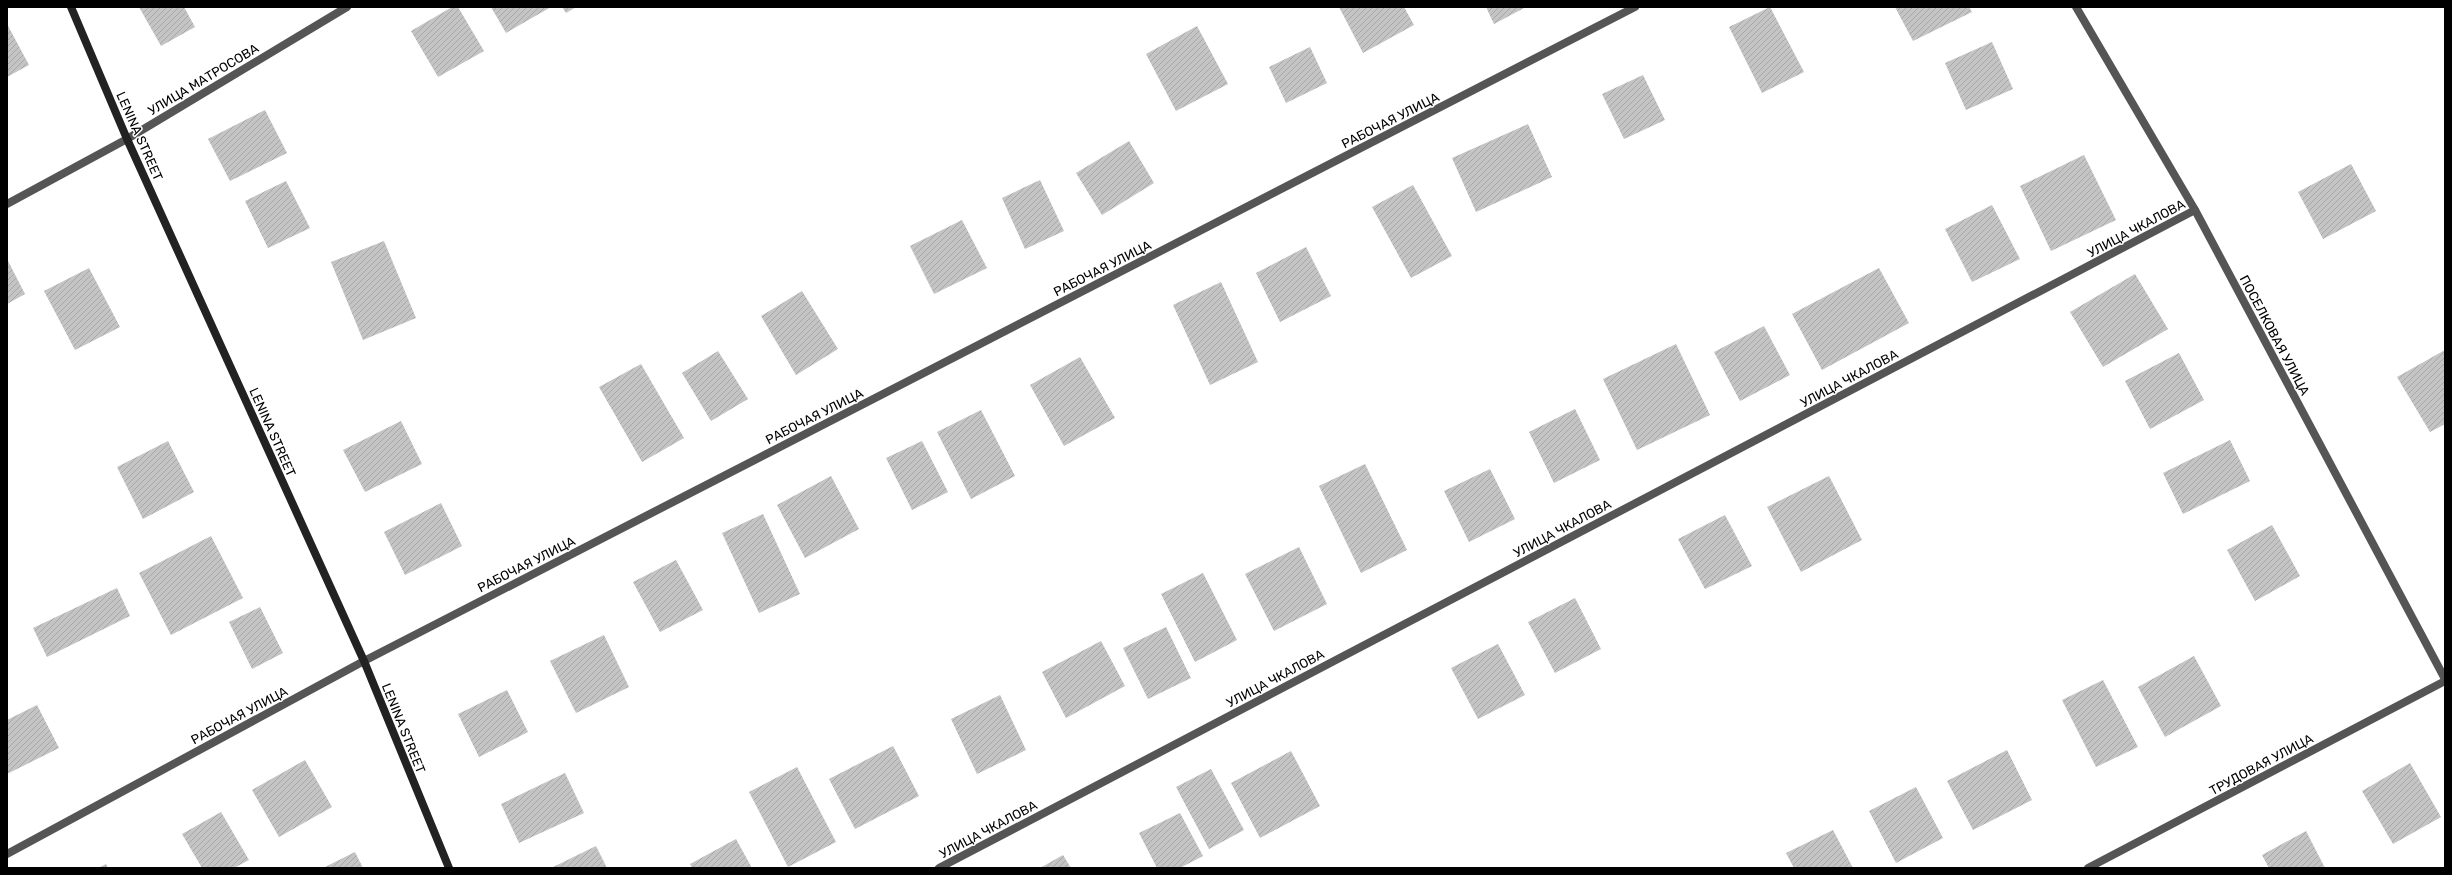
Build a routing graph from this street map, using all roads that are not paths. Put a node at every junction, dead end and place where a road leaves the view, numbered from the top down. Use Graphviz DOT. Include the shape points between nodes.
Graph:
graph roads {
  1 [pos="71,7"];
  2 [pos="347,7"];
  3 [pos="1635,7"];
  4 [pos="2076,7"];
  5 [pos="127,139"];
  6 [pos="7,204"];
  7 [pos="2196,210"];
  8 [pos="364,661"];
  9 [pos="2445,680"];
  10 [pos="7,854"];
  11 [pos="449,868"];
  12 [pos="939,868"];
  13 [pos="2088,868"];
  1 -- 5 [label="street, LENINA STREET"];
  2 -- 5 [label="street, УЛИЦА МАТРОСОВА"];
  3 -- 8 [label="street, РАБОЧАЯ УЛИЦА"];
  4 -- 7 [label="street, ПОСЕЛКОВАЯ УЛИЦА"];
  5 -- 6 [label="street, УЛИЦА МАТРОСОВА"];
  5 -- 8 [label="street, LENINA STREET"];
  7 -- 9 [label="street, ПОСЕЛКОВАЯ УЛИЦА"];
  7 -- 12 [label="street, УЛИЦА ЧКАЛОВА"];
  8 -- 10 [label="street, РАБОЧАЯ УЛИЦА"];
  8 -- 11 [label="street, LENINA STREET"];
  9 -- 13 [label="street, ТРУДОВАЯ УЛИЦА"];
}
